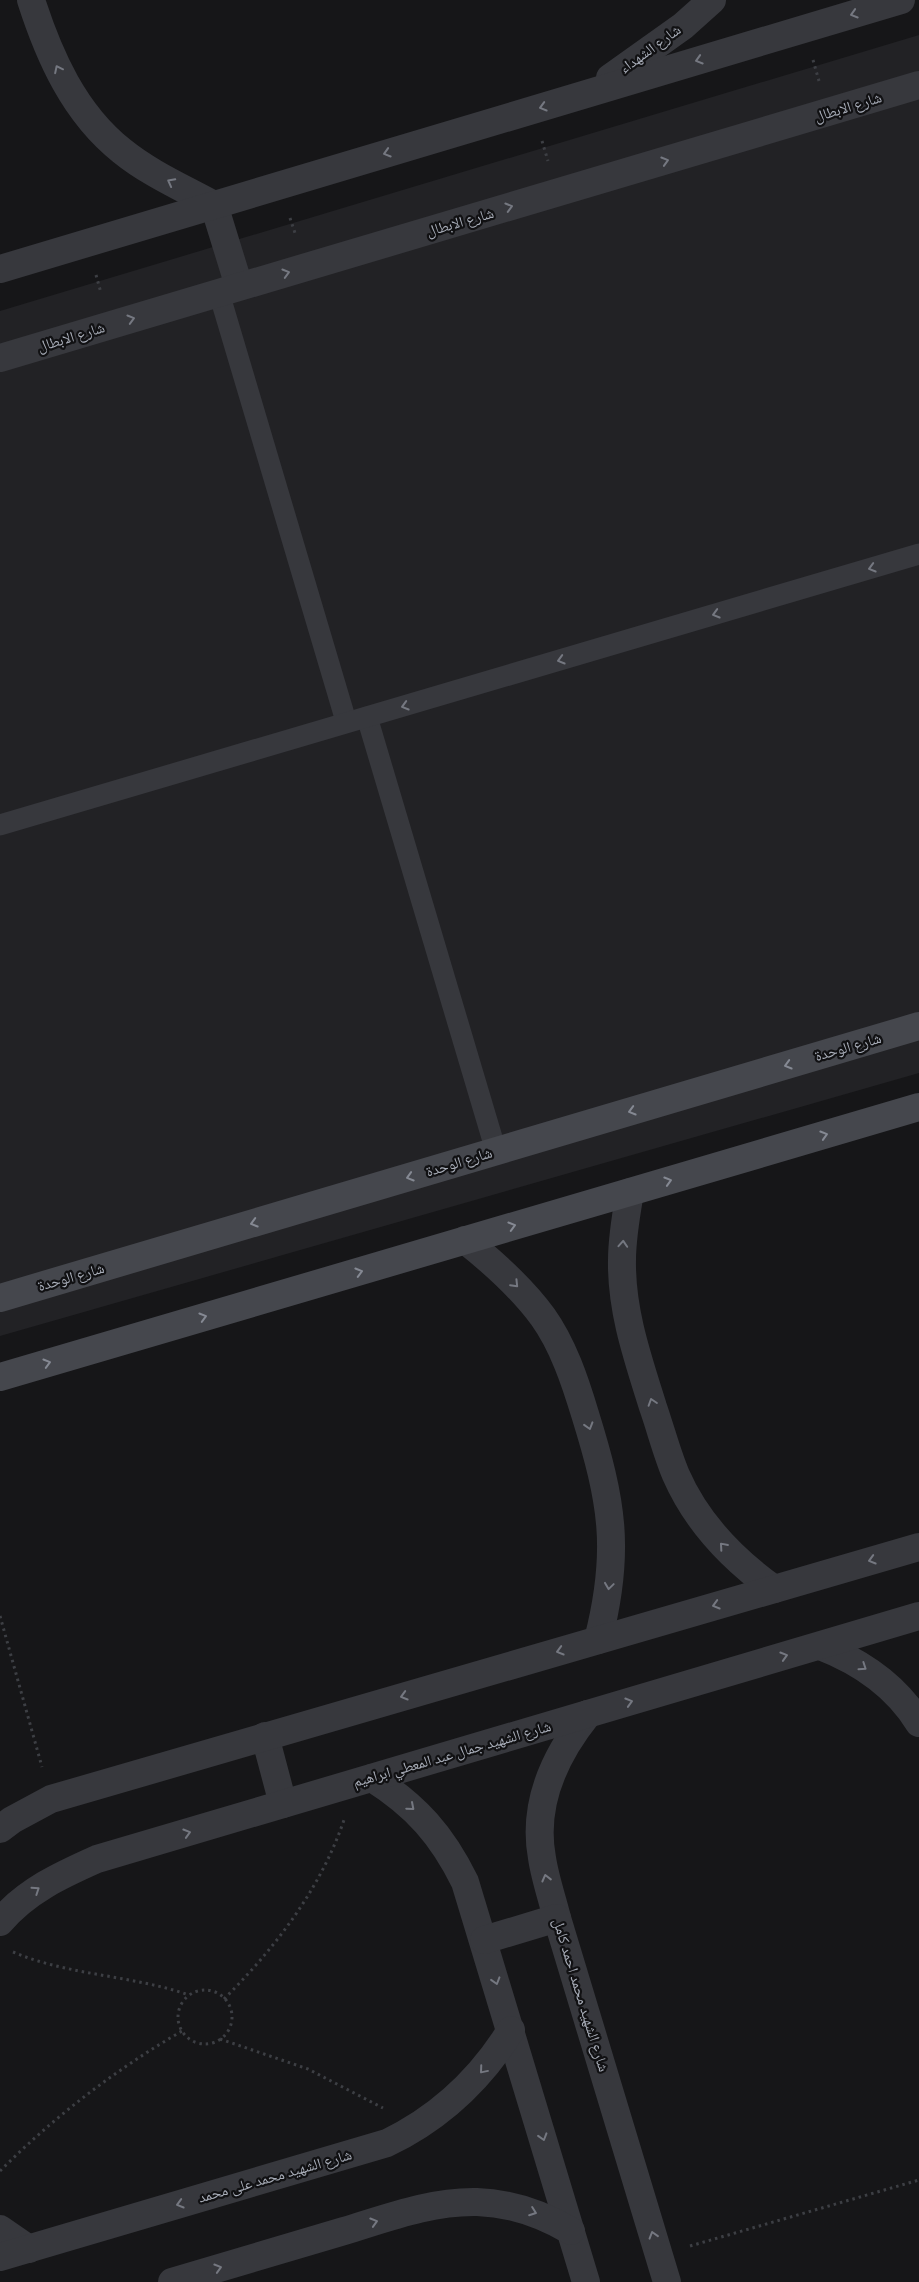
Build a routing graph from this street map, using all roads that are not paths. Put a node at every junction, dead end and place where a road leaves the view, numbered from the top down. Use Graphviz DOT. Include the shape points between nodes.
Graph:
graph roads {
  1 [pos="31,0"];
  2 [pos="712,0"];
  3 [pos="901,0"];
  4 [pos="919,85"];
  5 [pos="585,94"];
  6 [pos="214,205"];
  7 [pos="0,269"];
  8 [pos="229,290"];
  9 [pos="0,358"];
  10 [pos="919,554"];
  11 [pos="356,719"];
  12 [pos="0,825"];
  13 [pos="919,1026"];
  14 [pos="919,1107"];
  15 [pos="496,1151"];
  16 [pos="630,1192"];
  17 [pos="465,1240"];
  18 [pos="0,1298"];
  19 [pos="0,1376"];
  20 [pos="919,1546"];
  21 [pos="774,1589"];
  22 [pos="919,1616"];
  23 [pos="598,1640"];
  24 [pos="820,1646"];
  25 [pos="588,1714"];
  26 [pos="919,1723"];
  27 [pos="265,1736"];
  28 [pos="364,1780"];
  29 [pos="283,1804"];
  30 [pos="0,1829"];
  31 [pos="557,1918"];
  32 [pos="0,1922"];
  33 [pos="484,1940"];
  34 [pos="510,2030"];
  35 [pos="0,2229"];
  36 [pos="571,2231"];
  37 [pos="29,2249"];
  38 [pos="0,2257"];
  39 [pos="172,2282"];
  40 [pos="586,2282"];
  41 [pos="667,2282"];
  6 -- 1 [label="street, one-way" via="155,173 122,151 94,125 65,83 43,38"];
  2 -- 5 [label="street, شارع الشهداء" via="635,62"];
  3 -- 5 [label="street, one-way"];
  8 -- 4 [label="street, شارع الابطال, one-way"];
  5 -- 6 [label="street, one-way"];
  6 -- 7 [label="street"];
  6 -- 8 [label="street"];
  9 -- 8 [label="street, شارع الابطال, one-way"];
  8 -- 11 [label="lane"];
  10 -- 11 [label="lane, one-way"];
  11 -- 12 [label="lane"];
  11 -- 15 [label="lane"];
  13 -- 15 [label="street, شارع الوحدة, one-way"];
  16 -- 14 [label="street, one-way"];
  15 -- 18 [label="street, شارع الوحدة, one-way"];
  17 -- 16 [label="street, one-way"];
  21 -- 16 [label="street, one-way" via="727,1551 690,1503 676,1476 638,1362 625,1304 622,1261"];
  19 -- 17 [label="street, one-way"];
  17 -- 23 [label="street, one-way" via="494,1263 544,1318 576,1384 602,1468 612,1536 607,1606"];
  20 -- 21 [label="street, one-way"];
  21 -- 23 [label="street, one-way"];
  22 -- 24 [label="street, شارع الشهيد جمال عبد المعطي ابراهيم"];
  23 -- 27 [label="street, one-way"];
  25 -- 24 [label="street, شارع الشهيد جمال عبد المعطي ابراهيم, one-way"];
  24 -- 26 [label="street, one-way" via="842,1655 883,1682"];
  25 -- 28 [label="street, شارع الشهيد جمال عبد المعطي ابراهيم"];
  31 -- 25 [label="street, شارع الشهيد محمد احمد كامل, one-way" via="541,1858 544,1796 561,1752"];
  27 -- 29 [label="street"];
  27 -- 30 [label="street" via="51,1799"];
  28 -- 29 [label="street, شارع الشهيد جمال عبد المعطي ابراهيم"];
  28 -- 33 [label="street, one-way" via="396,1794 436,1833 453,1856 465,1882"];
  32 -- 29 [label="street, شارع الشهيد جمال عبد المعطي ابراهيم, one-way" via="32,1893 60,1875 98,1860"];
  31 -- 33 [label="street"];
  41 -- 31 [label="street, شارع الشهيد محمد احمد كامل, one-way"];
  33 -- 34 [label="street, one-way"];
  34 -- 36 [label="street, one-way"];
  34 -- 37 [label="street, شارع الشهيد محمد على محمد, one-way" via="488,2063 462,2092 415,2128 387,2143"];
  35 -- 37 [label="street"];
  39 -- 36 [label="street, one-way" via="406,2212 455,2202 487,2202 526,2210"];
  36 -- 40 [label="street"];
  37 -- 38 [label="street, شارع الشهيد محمد على محمد"];
}
